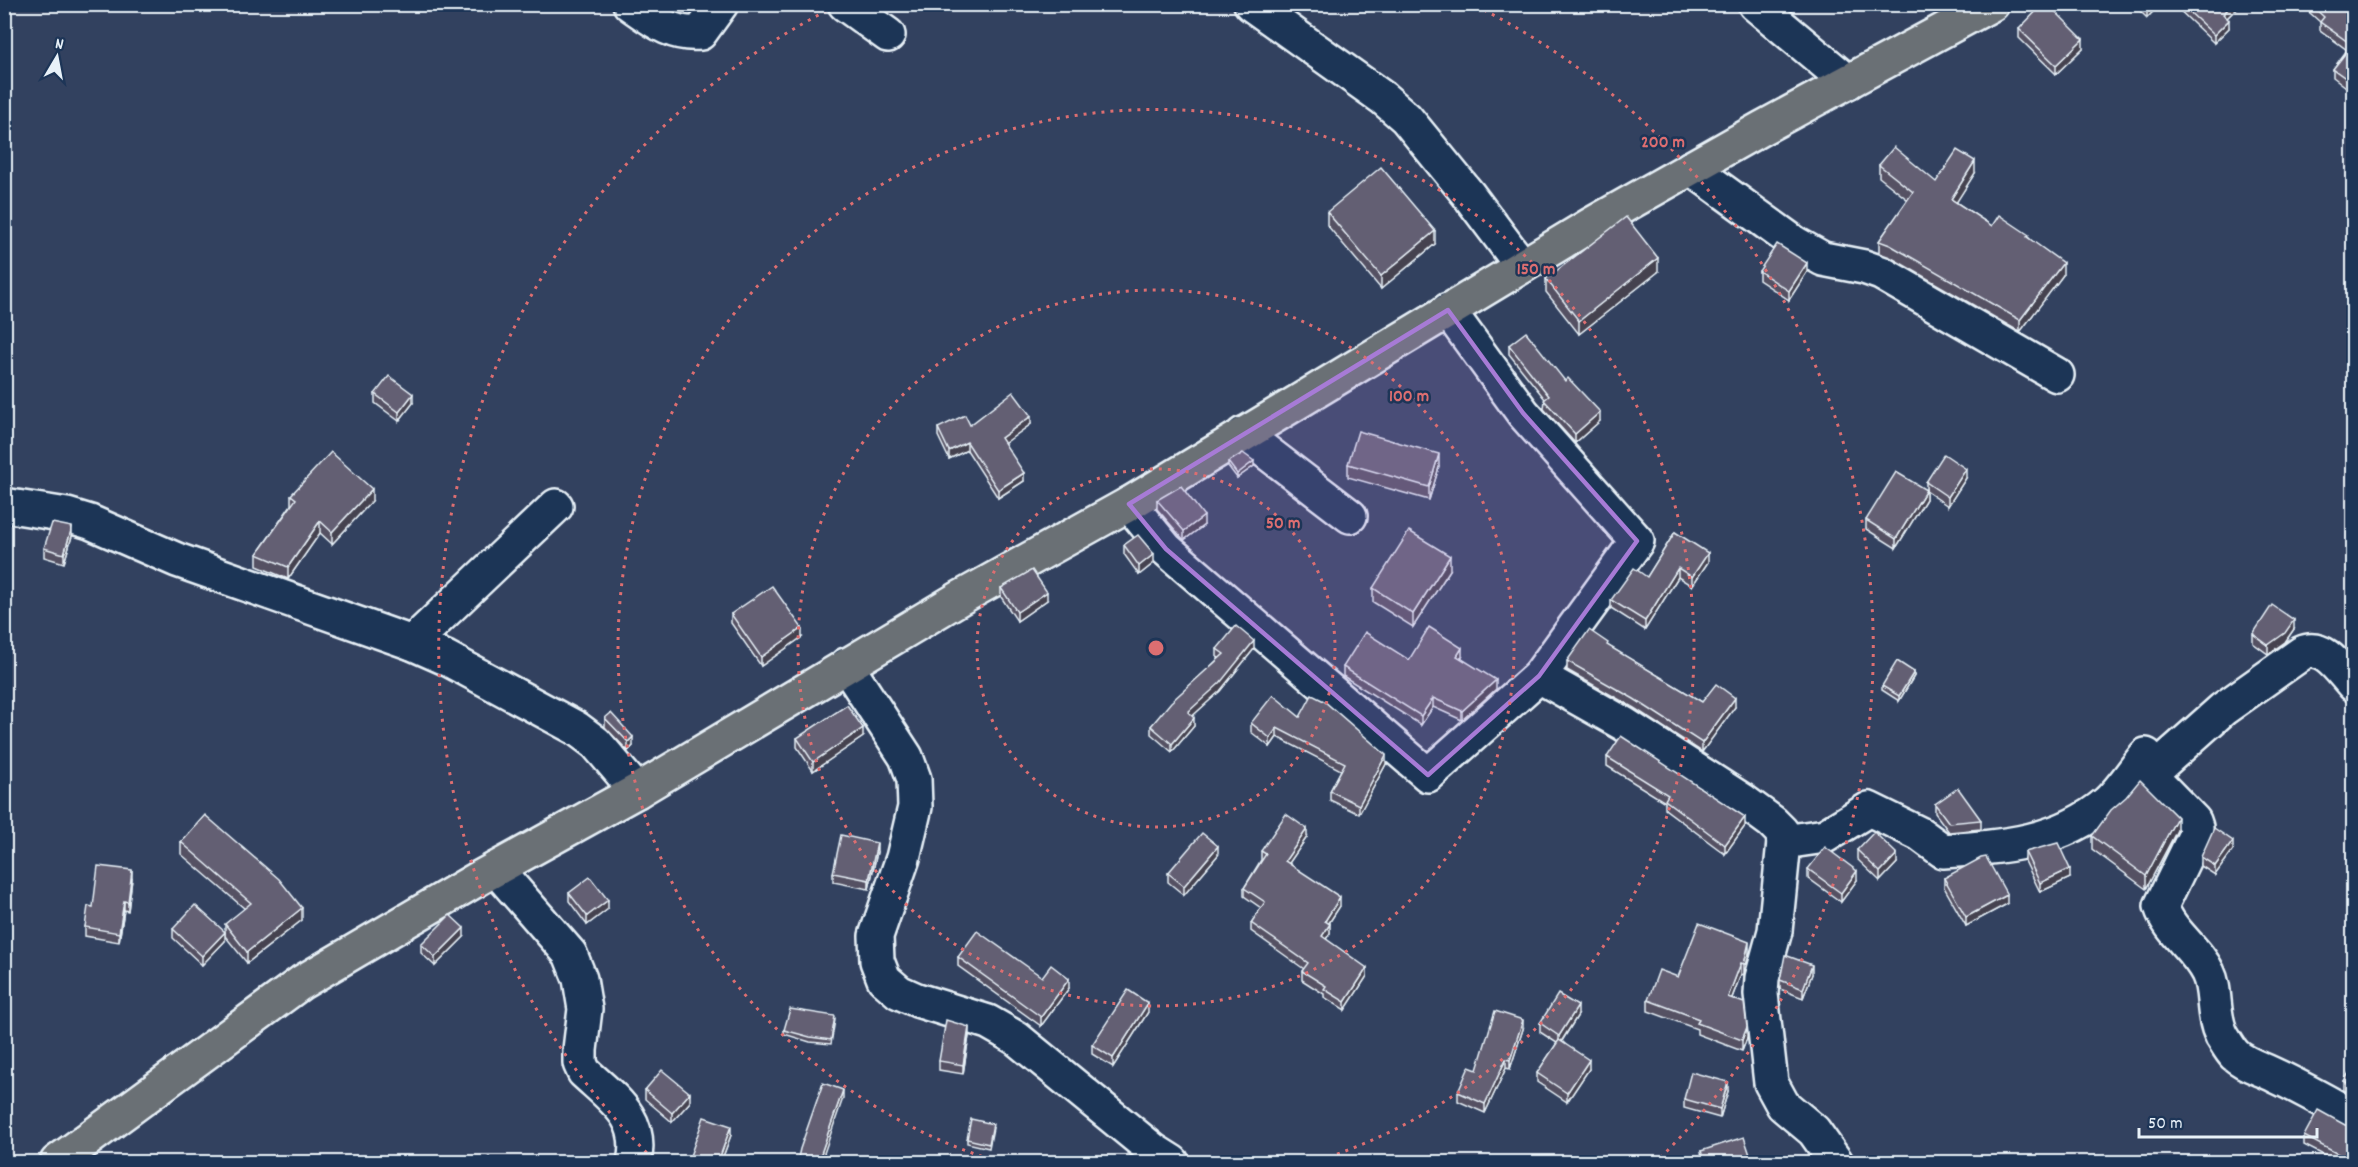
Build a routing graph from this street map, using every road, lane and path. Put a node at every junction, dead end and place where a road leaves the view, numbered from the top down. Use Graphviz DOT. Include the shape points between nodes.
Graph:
graph roads {
  1 [pos="630,4"];
  2 [pos="721,4"];
  3 [pos="845,4"];
  4 [pos="1251,4"];
  5 [pos="1755,4"];
  6 [pos="1992,4"];
  7 [pos="888,34"];
  8 [pos="1848,82"];
  9 [pos="1691,168"];
  10 [pos="1522,266"];
  11 [pos="1448,310"];
  12 [pos="2057,375"];
  13 [pos="1243,434"];
  14 [pos="1129,504"];
  15 [pos="4,505"];
  16 [pos="556,506"];
  17 [pos="1350,516"];
  18 [pos="412,643"];
  19 [pos="846,664"];
  20 [pos="1539,676"];
  21 [pos="2354,685"];
  22 [pos="2159,766"];
  23 [pos="637,791"];
  24 [pos="1784,842"];
  25 [pos="496,869"];
  26 [pos="2354,1117"];
  27 [pos="64,1161"];
  28 [pos="634,1162"];
  29 [pos="1172,1162"];
  30 [pos="1836,1162"];
  1 -- 2 [label="street" via="683,35 700,33"];
  3 -- 7 [label="street"];
  4 -- 10 [label="street" via="1406,118"];
  5 -- 8 [label="street"];
  6 -- 8 [label="main road"];
  8 -- 9 [label="main road"];
  9 -- 10 [label="main road"];
  9 -- 12 [label="street" via="1796,244 1823,259 1881,273"];
  10 -- 11 [label="main road"];
  11 -- 13 [label="main road"];
  11 -- 20 [label="street" via="1522,413 1637,541"];
  13 -- 14 [label="main road"];
  13 -- 17 [label="street"];
  14 -- 19 [label="main road"];
  14 -- 20 [label="street" via="1166,549 1428,775"];
  15 -- 18 [label="street" via="90,522 177,560"];
  16 -- 18 [label="street"];
  18 -- 23 [label="street" via="576,728 596,743"];
  19 -- 23 [label="main road"];
  19 -- 29 [label="street" via="906,757 914,779 915,807 903,858 876,936 877,961 884,979 899,992 988,1022 1016,1038"];
  20 -- 24 [label="street" via="1624,724 1742,800 1772,822 1782,832"];
  21 -- 22 [label="street" via="2324,653 2309,649 2223,710"];
  22 -- 24 [label="street" via="2146,755 2108,801 2065,831 2002,847 1943,851 1920,834 1869,809 1825,836"];
  22 -- 26 [label="street" via="2155,771 2156,782 2187,812 2196,827 2161,906 2209,974 2213,1009 2223,1037 2234,1054 2249,1064"];
  23 -- 25 [label="main road"];
  24 -- 30 [label="street" via="1775,931 1761,994 1771,1083 1783,1105 1814,1131"];
  25 -- 27 [label="main road" via="302,982"];
  25 -- 28 [label="street" via="570,954 580,979 585,1009 580,1063 584,1072 628,1113 635,1131"];
}
